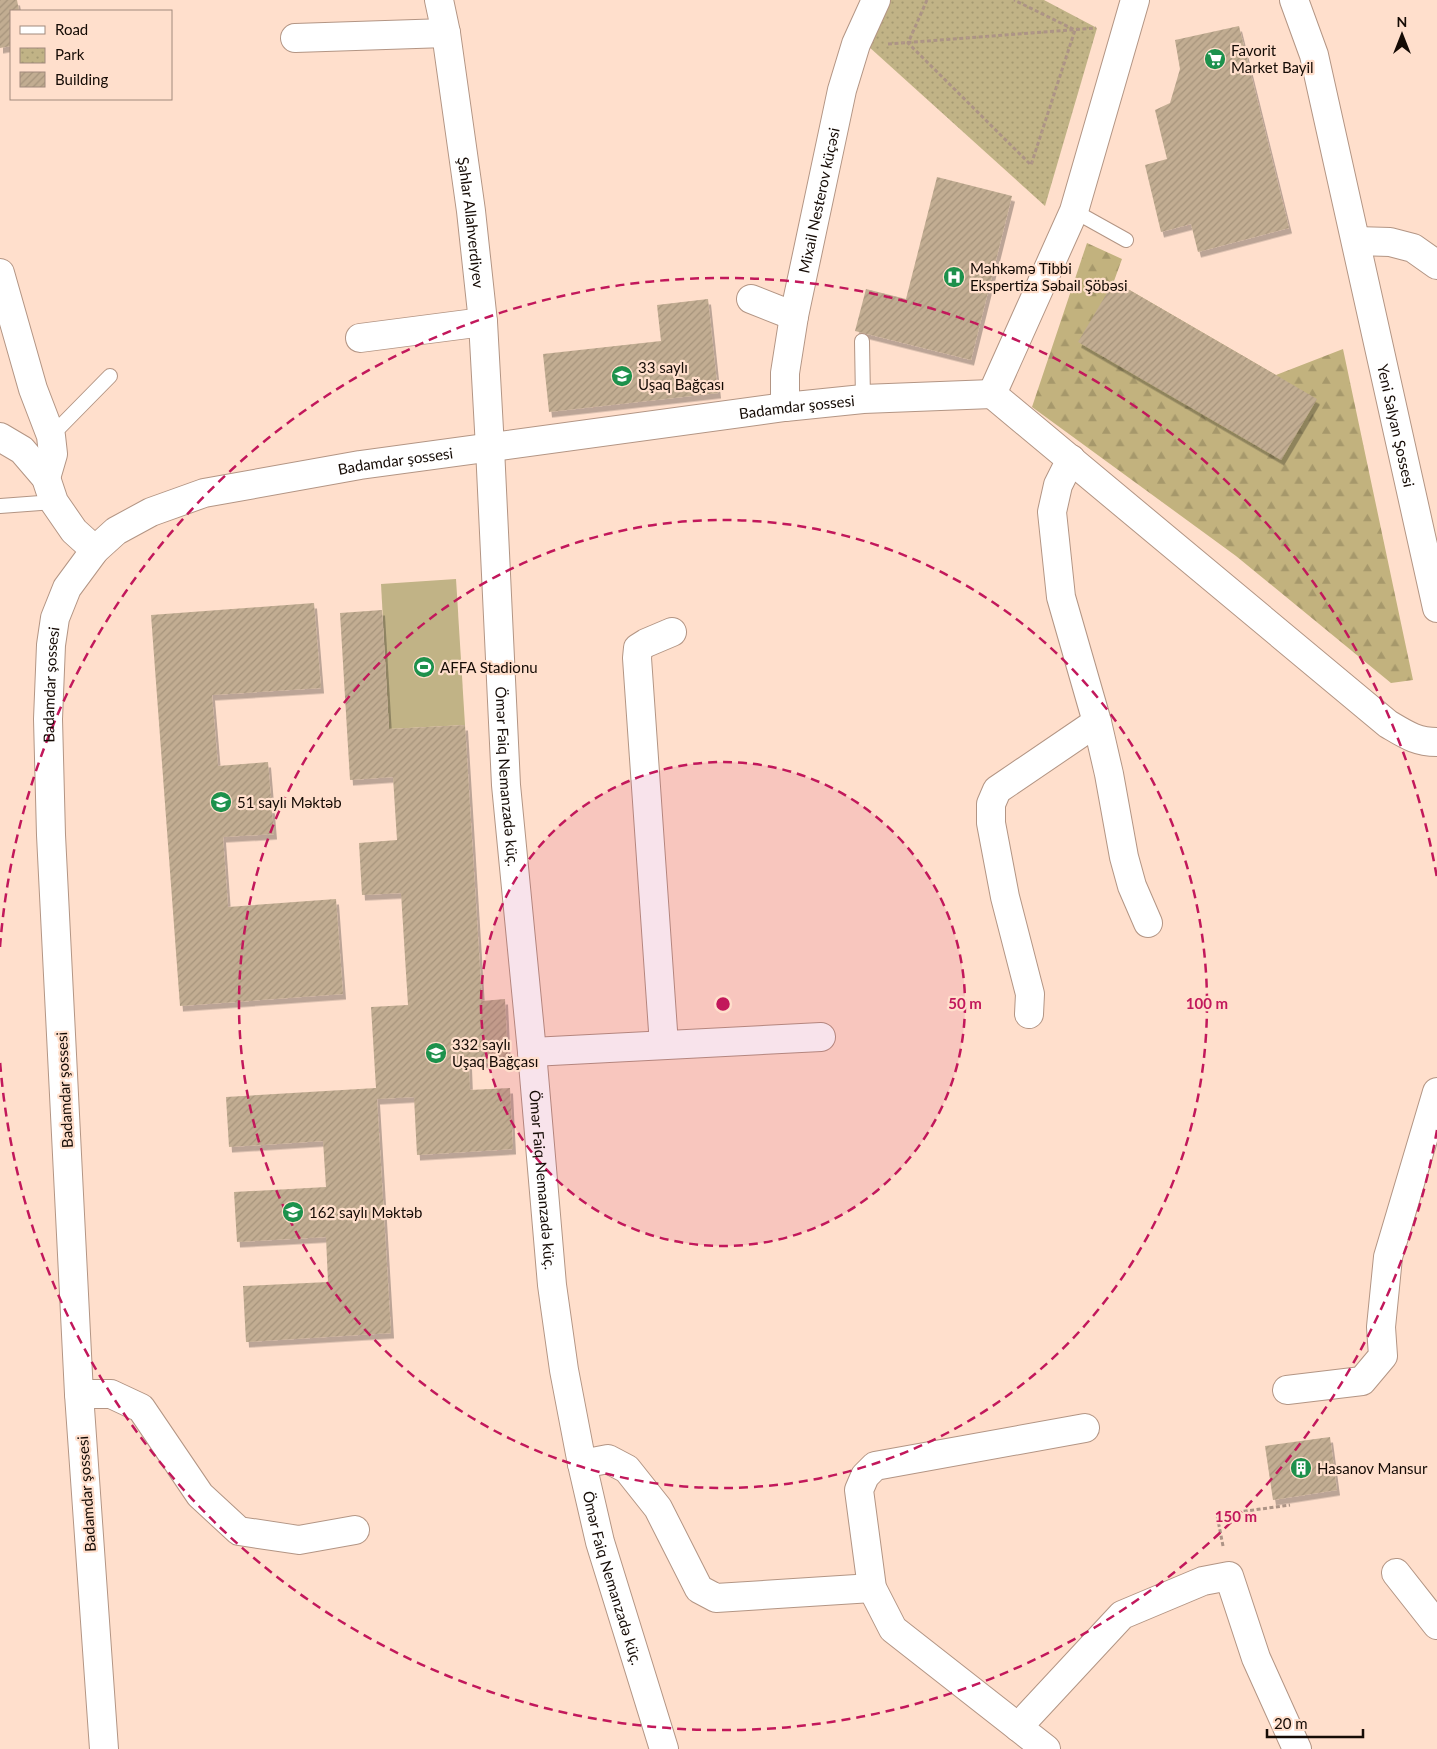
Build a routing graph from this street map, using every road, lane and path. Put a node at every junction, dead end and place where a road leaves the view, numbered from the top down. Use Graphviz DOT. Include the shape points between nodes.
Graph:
graph roads {
  1 [pos="439,0"];
  2 [pos="876,0"];
  3 [pos="927,0"];
  4 [pos="1014,0"];
  5 [pos="1135,0"];
  6 [pos="1294,0"];
  7 [pos="1310,0"];
  8 [pos="1097,28"];
  9 [pos="1075,30"];
  10 [pos="446,33"];
  11 [pos="295,38"];
  12 [pos="908,43"];
  13 [pos="884,45"];
  14 [pos="1314,55"];
  15 [pos="1074,211"];
  16 [pos="1126,240"];
  17 [pos="1356,241"];
  18 [pos="1437,265"];
  19 [pos="0,273"];
  20 [pos="751,300"];
  21 [pos="794,316"];
  22 [pos="483,322"];
  23 [pos="360,338"];
  24 [pos="862,341"];
  25 [pos="110,376"];
  26 [pos="992,394"];
  27 [pos="863,399"];
  28 [pos="785,407"];
  29 [pos="52,436"];
  30 [pos="0,437"];
  31 [pos="490,448"];
  32 [pos="1071,460"];
  33 [pos="50,490"];
  34 [pos="0,506"];
  35 [pos="95,550"];
  36 [pos="1437,608"];
  37 [pos="672,632"];
  38 [pos="1096,722"];
  39 [pos="1437,742"];
  40 [pos="1148,923"];
  41 [pos="1029,1014"];
  42 [pos="821,1037"];
  43 [pos="664,1045"];
  44 [pos="532,1052"];
  45 [pos="1437,1092"];
  46 [pos="1287,1390"];
  47 [pos="79,1394"];
  48 [pos="1085,1428"];
  49 [pos="582,1464"];
  50 [pos="1290,1505"];
  51 [pos="355,1530"];
  52 [pos="1396,1573"];
  53 [pos="1229,1576"];
  54 [pos="872,1588"];
  55 [pos="1437,1625"];
  56 [pos="1018,1727"];
  57 [pos="104,1749"];
  58 [pos="664,1749"];
  59 [pos="1046,1749"];
  60 [pos="1297,1749"];
  1 -- 10 [label="street, Şahlar Allahverdiyev"];
  2 -- 21 [label="street, Mixail Nesterov küçəsi" via="856,44 842,90"];
  3 -- 12 [label="path"];
  4 -- 9 [label="path"];
  5 -- 15 [label="street"];
  6 -- 14 [label="street"];
  7 -- 14 [label="street"];
  8 -- 9 [label="path"];
  9 -- 12 [label="path"];
  9 -- 12 [label="path" via="1031,165"];
  10 -- 11 [label="street"];
  10 -- 22 [label="street, Şahlar Allahverdiyev" via="472,211"];
  12 -- 13 [label="path"];
  14 -- 17 [label="street, Yeni Salyan Şossesi"];
  15 -- 16 [label="lane"];
  15 -- 26 [label="street"];
  17 -- 18 [label="street" via="1390,242 1413,248"];
  17 -- 36 [label="street, Yeni Salyan Şossesi"];
  19 -- 29 [label="street" via="33,389"];
  20 -- 21 [label="street"];
  21 -- 28 [label="street, Mixail Nesterov küçəsi"];
  22 -- 23 [label="street"];
  22 -- 31 [label="street, Şahlar Allahverdiyev"];
  24 -- 27 [label="lane"];
  25 -- 29 [label="lane"];
  26 -- 27 [label="street, Badamdar şossesi"];
  26 -- 32 [label="street"];
  27 -- 28 [label="street, Badamdar şossesi"];
  28 -- 31 [label="street, Badamdar şossesi"];
  29 -- 33 [label="street"];
  30 -- 33 [label="street" via="22,450"];
  31 -- 35 [label="street, Badamdar şossesi" via="360,465 204,493 151,512 116,531"];
  31 -- 44 [label="street, Ömər Faiq Nemanzadə küç." via="506,785"];
  32 -- 38 [label="street" via="1058,485 1052,512 1061,598"];
  32 -- 39 [label="street" via="1388,724 1423,742"];
  33 -- 34 [label="lane"];
  33 -- 35 [label="street" via="74,531"];
  35 -- 47 [label="street, Badamdar şossesi" via="67,588 55,618 48,719"];
  37 -- 43 [label="street" via="638,648 637,658"];
  38 -- 40 [label="street" via="1124,857"];
  38 -- 41 [label="street" via="997,790 991,804 991,823 1005,897 1030,994"];
  42 -- 43 [label="street"];
  43 -- 44 [label="street"];
  44 -- 49 [label="street, Ömər Faiq Nemanzadə küç." via="552,1285"];
  45 -- 46 [label="street" via="1388,1257 1381,1327 1383,1356 1362,1381"];
  47 -- 51 [label="street" via="111,1394 142,1408 200,1495 239,1531 299,1540"];
  47 -- 57 [label="street, Badamdar şossesi"];
  48 -- 54 [label="street" via="876,1466 865,1476 859,1490"];
  49 -- 54 [label="street" via="608,1459 627,1469 658,1508 699,1589 716,1598"];
  49 -- 58 [label="street, Ömər Faiq Nemanzadə küç." via="600,1542"];
  50 -- 53 [label="path" via="1217,1515"];
  52 -- 55 [label="street"];
  53 -- 56 [label="street" via="1203,1581 1122,1615"];
  53 -- 60 [label="street" via="1256,1658"];
  54 -- 56 [label="street" via="893,1629"];
  56 -- 59 [label="street"];
}
